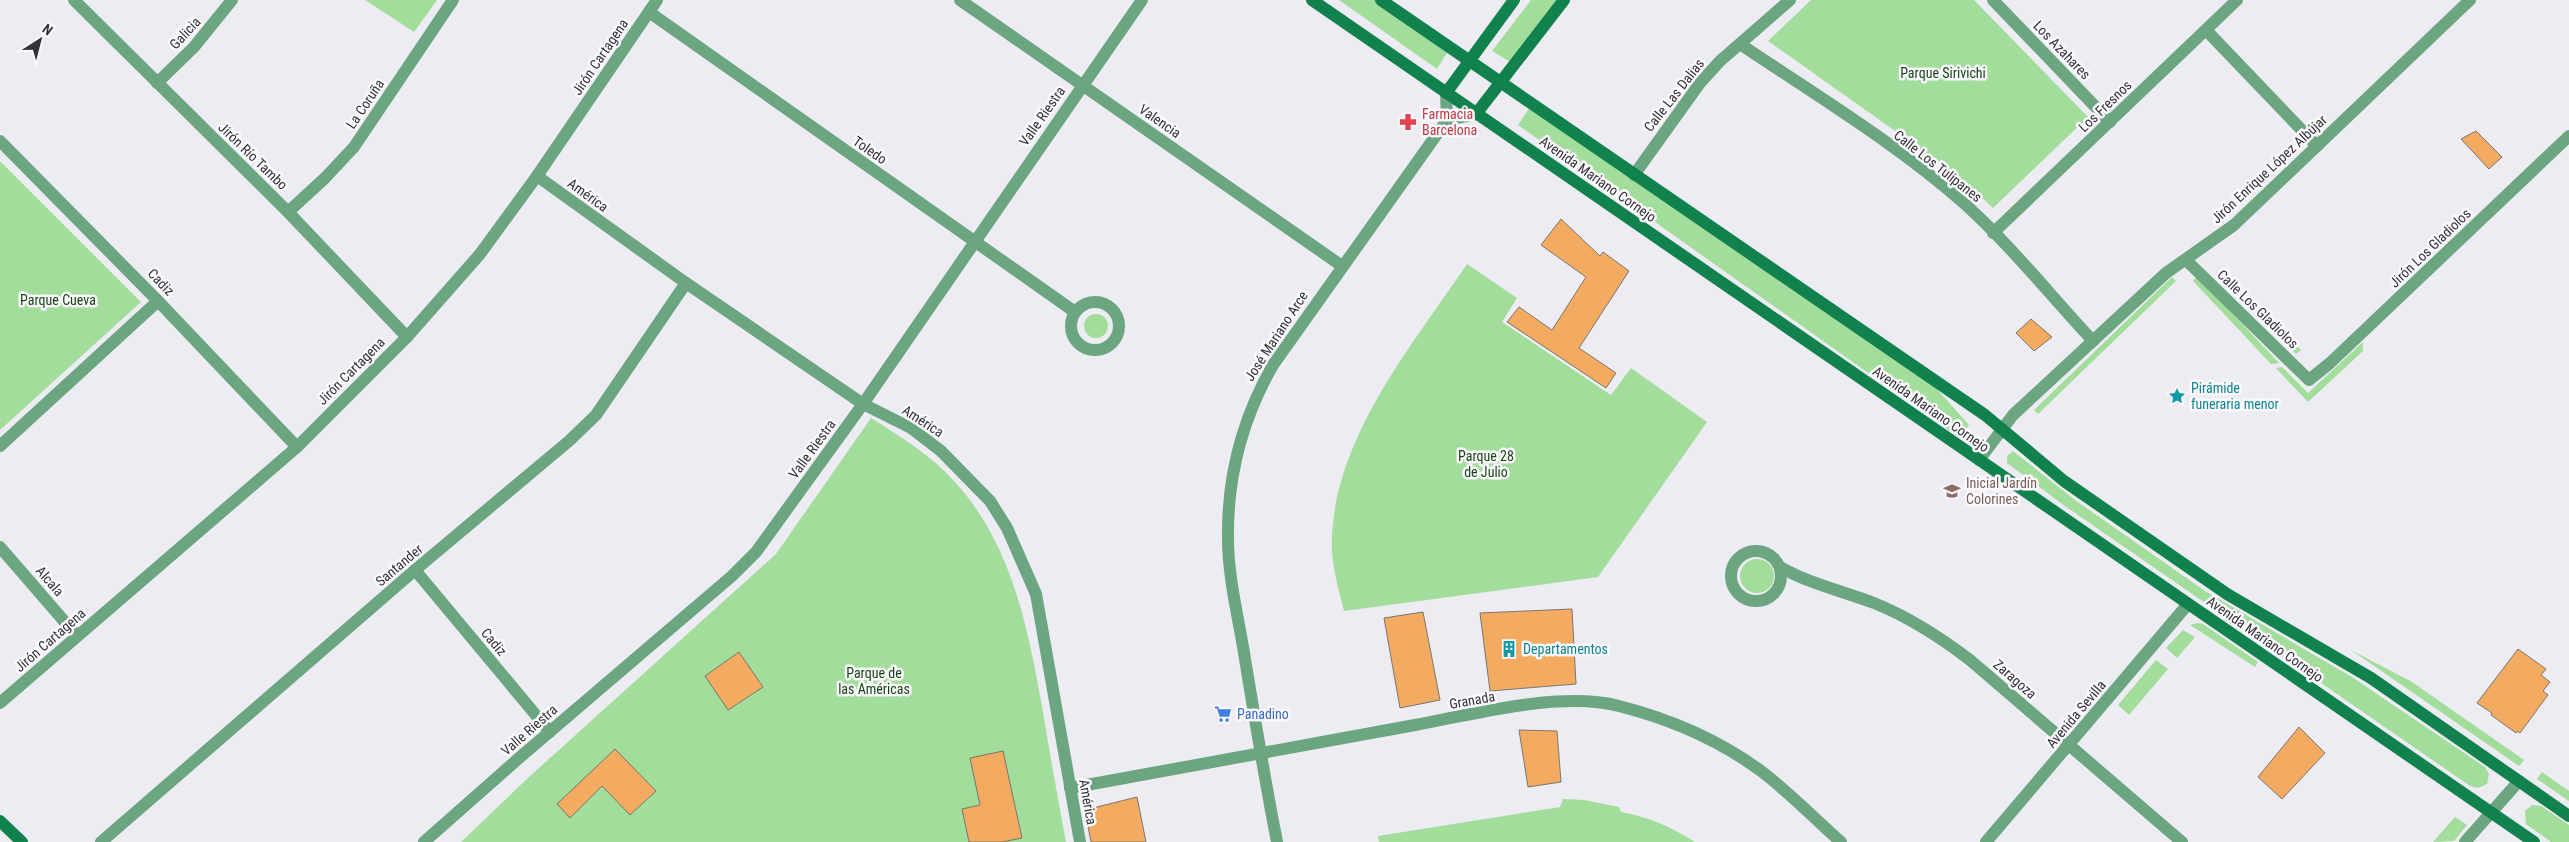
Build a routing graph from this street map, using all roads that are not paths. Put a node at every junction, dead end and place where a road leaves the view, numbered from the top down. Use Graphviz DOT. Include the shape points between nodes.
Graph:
graph roads {
  1 [pos="74,0"];
  2 [pos="232,0"];
  3 [pos="452,0"];
  4 [pos="657,0"];
  5 [pos="960,0"];
  6 [pos="1142,0"];
  7 [pos="1312,0"];
  8 [pos="1381,0"];
  9 [pos="1514,0"];
  10 [pos="1564,0"];
  11 [pos="1790,0"];
  12 [pos="1993,0"];
  13 [pos="2237,0"];
  14 [pos="2470,0"];
  15 [pos="649,12"];
  16 [pos="2206,30"];
  17 [pos="1740,44"];
  18 [pos="1469,61"];
  19 [pos="157,83"];
  20 [pos="1501,83"];
  21 [pos="1082,85"];
  22 [pos="1446,92"];
  23 [pos="1476,114"];
  24 [pos="1447,120"];
  25 [pos="2110,122"];
  26 [pos="2569,136"];
  27 [pos="0,141"];
  28 [pos="2317,146"];
  29 [pos="1634,175"];
  30 [pos="537,176"];
  31 [pos="288,212"];
  32 [pos="1993,233"];
  33 [pos="973,241"];
  34 [pos="2186,260"];
  35 [pos="1342,266"];
  36 [pos="686,283"];
  37 [pos="158,301"];
  38 [pos="1075,312"];
  39 [pos="407,337"];
  40 [pos="2093,341"];
  41 [pos="2309,380"];
  42 [pos="862,404"];
  43 [pos="2002,429"];
  44 [pos="0,446"];
  45 [pos="297,447"];
  46 [pos="1979,460"];
  47 [pos="0,547"];
  48 [pos="1780,568"];
  49 [pos="415,570"];
  50 [pos="1804,580"];
  51 [pos="1780,586"];
  52 [pos="2188,604"];
  53 [pos="77,636"];
  54 [pos="0,703"];
  55 [pos="550,732"];
  56 [pos="2070,745"];
  57 [pos="1260,752"];
  58 [pos="2518,782"];
  59 [pos="1070,788"];
  60 [pos="2491,813"];
  61 [pos="2569,816"];
  62 [pos="0,821"];
  63 [pos="22,842"];
  64 [pos="101,842"];
  65 [pos="424,842"];
  66 [pos="1080,842"];
  67 [pos="1277,842"];
  68 [pos="1841,842"];
  69 [pos="1986,842"];
  70 [pos="2182,842"];
  71 [pos="2465,842"];
  72 [pos="2534,842"];
  1 -- 19 [label="street, Jirón Río Tambo"];
  2 -- 19 [label="street, Galicia" via="194,47"];
  3 -- 31 [label="street, La Coruña" via="354,147"];
  4 -- 15 [label="street, Jirón Cartagena"];
  5 -- 21 [label="street, Valencia"];
  6 -- 21 [label="street, Valle Riestra"];
  7 -- 22 [label="main road, Avenida Mariano Cornejo"];
  8 -- 18 [label="main road, Avenida Mariano Cornejo"];
  9 -- 18 [label="main road"];
  10 -- 20 [label="main road"];
  11 -- 17 [label="street, Calle Las Dalias"];
  12 -- 25 [label="street, Los Azahares"];
  13 -- 16 [label="street, Los Fresnos"];
  14 -- 28 [label="street, Jirón Enrique López Albújar"];
  15 -- 30 [label="street, Jirón Cartagena"];
  15 -- 33 [label="street, Toledo"];
  16 -- 25 [label="street, Los Fresnos"];
  16 -- 28 [label="street"];
  17 -- 29 [label="street, Calle Las Dalias" via="1700,83"];
  17 -- 32 [label="street, Calle Los Tulipanes" via="1875,135 1942,185"];
  18 -- 20 [label="main road, Avenida Mariano Cornejo"];
  18 -- 22 [label="main road"];
  19 -- 31 [label="street, Jirón Río Tambo"];
  20 -- 23 [label="main road"];
  20 -- 29 [label="main road, Avenida Mariano Cornejo"];
  21 -- 33 [label="street, Valle Riestra"];
  21 -- 35 [label="street, Valencia"];
  22 -- 23 [label="main road, Avenida Mariano Cornejo"];
  22 -- 24 [label="street"];
  23 -- 24 [label="street"];
  23 -- 46 [label="main road, Avenida Mariano Cornejo"];
  24 -- 35 [label="street, José Mariano Arce"];
  25 -- 32 [label="street, Los Fresnos"];
  26 -- 41 [label="street, Jirón Los Gladiolos" via="2330,364"];
  27 -- 37 [label="street, Cadiz"];
  28 -- 34 [label="street, Jirón Enrique López Albújar" via="2234,226"];
  29 -- 43 [label="main road, Avenida Mariano Cornejo"];
  30 -- 36 [label="street, América"];
  30 -- 39 [label="street, Jirón Cartagena" via="480,254"];
  31 -- 39 [label="street, Jirón Río Tambo"];
  32 -- 40 [label="street, Calle Los Tulipanes"];
  33 -- 38 [label="street, Toledo"];
  33 -- 42 [label="street, Valle Riestra"];
  34 -- 40 [label="street, Jirón Enrique López Albújar" via="2166,273"];
  34 -- 41 [label="street, Calle Los Gladiolos"];
  35 -- 57 [label="street, José Mariano Arce" via="1272,365 1257,392 1234,463 1229,548"];
  36 -- 42 [label="street, América"];
  36 -- 49 [label="street, Santander" via="596,415 569,442"];
  37 -- 44 [label="street"];
  37 -- 45 [label="street, Cadiz"];
  39 -- 45 [label="street, Jirón Cartagena"];
  40 -- 43 [label="street, Jirón Enrique López Albújar"];
  42 -- 55 [label="street, Valle Riestra" via="756,552"];
  42 -- 59 [label="street, América" via="911,428 941,451 990,501 1006,528 1036,594"];
  43 -- 46 [label="street, Jirón Enrique López Albújar"];
  43 -- 58 [label="main road, Avenida Mariano Cornejo" via="2064,481 2219,589 2370,678"];
  45 -- 53 [label="street, Jirón Cartagena"];
  46 -- 52 [label="main road, Avenida Mariano Cornejo"];
  47 -- 53 [label="street, Alcala"];
  48 -- 50 [label="street, Zaragoza"];
  48 -- 51 [label="street"];
  48 -- 51 [label="street" via="1764,552 1747,552 1734,563 1731,578 1738,593 1753,601 1769,598"];
  49 -- 55 [label="street, Cadiz"];
  49 -- 64 [label="street, Santander"];
  50 -- 51 [label="street"];
  50 -- 56 [label="street, Zaragoza" via="1874,603 1939,636"];
  52 -- 56 [label="street, Avenida Sevilla"];
  52 -- 60 [label="main road, Avenida Mariano Cornejo"];
  53 -- 54 [label="street, Jirón Cartagena"];
  55 -- 65 [label="street, Valle Riestra"];
  56 -- 69 [label="street, Avenida Sevilla"];
  56 -- 70 [label="street, Zaragoza"];
  57 -- 59 [label="street, Granada"];
  57 -- 67 [label="street, José Mariano Arce"];
  57 -- 68 [label="street, Granada" via="1492,711 1590,701 1655,717 1732,751 1762,772"];
  58 -- 60 [label="street"];
  58 -- 61 [label="main road, Avenida Mariano Cornejo"];
  59 -- 66 [label="street, América"];
  60 -- 71 [label="street"];
  60 -- 72 [label="main road, Avenida Mariano Cornejo"];
  62 -- 63 [label="main road"];
}
